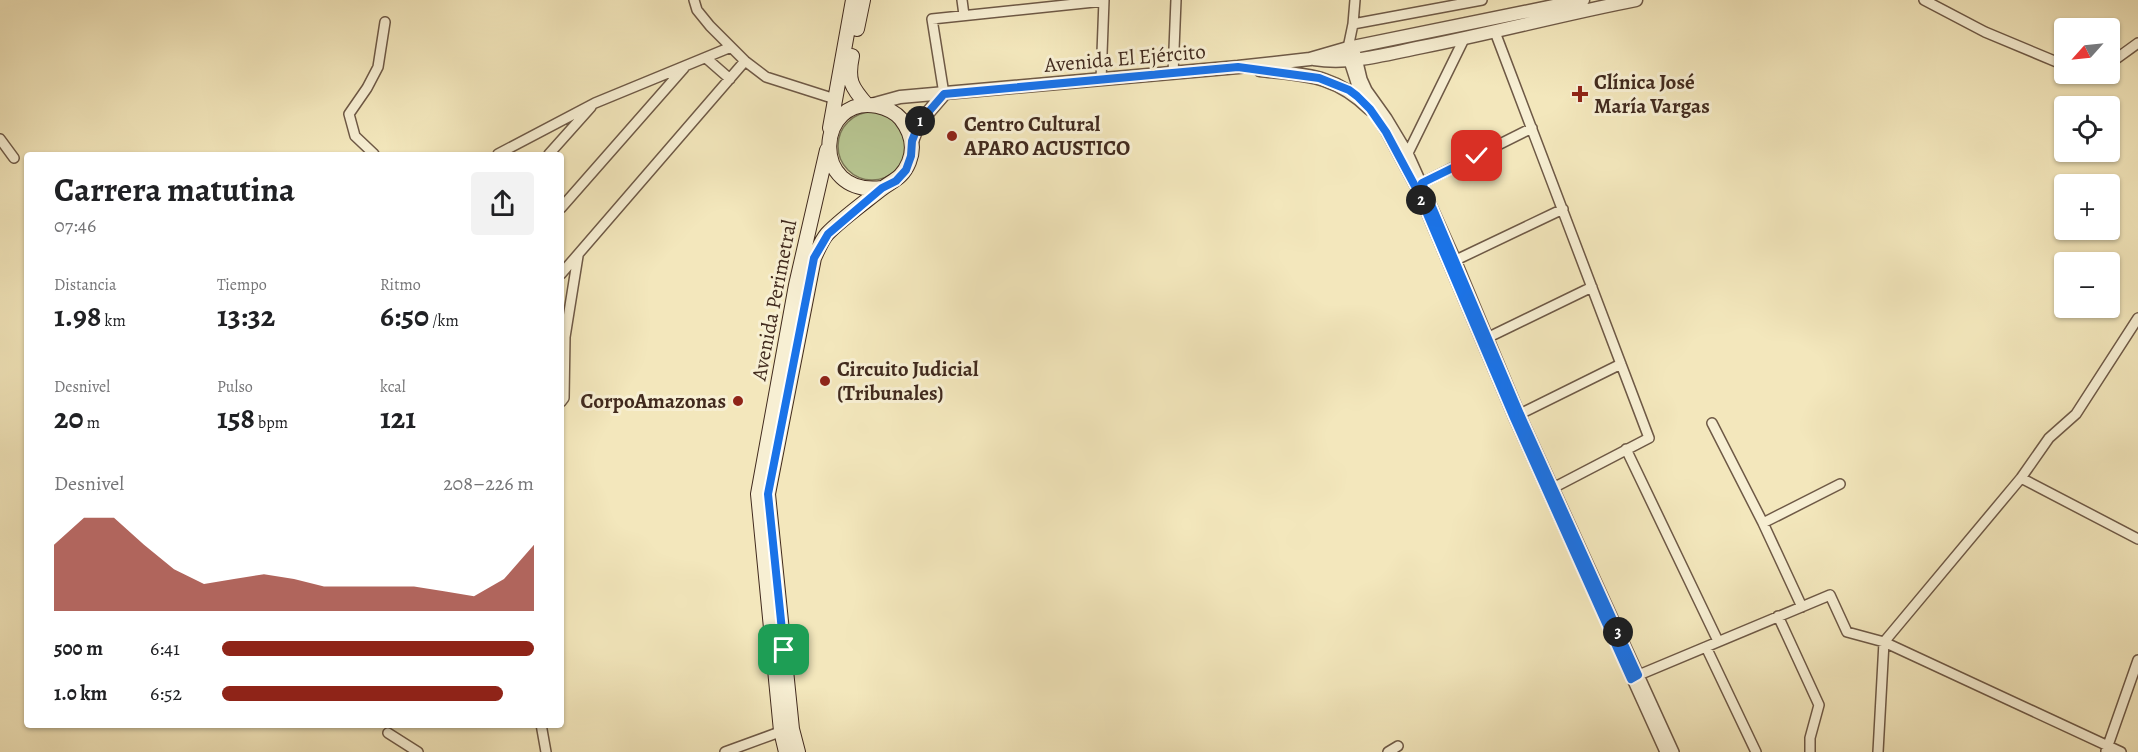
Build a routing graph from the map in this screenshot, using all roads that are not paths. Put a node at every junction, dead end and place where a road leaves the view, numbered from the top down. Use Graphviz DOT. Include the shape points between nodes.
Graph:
graph roads {
  1 [pos="694,0"];
  2 [pos="853,0"];
  3 [pos="863,0"];
  4 [pos="962,0"];
  5 [pos="1176,0"];
  6 [pos="1355,0"];
  7 [pos="1482,0"];
  8 [pos="1583,0"];
  9 [pos="1636,0"];
  10 [pos="1924,0"];
  11 [pos="1104,1"];
  12 [pos="1035,4"];
  13 [pos="964,15"];
  14 [pos="385,21"];
  15 [pos="1353,24"];
  16 [pos="1495,32"];
  17 [pos="1464,39"];
  18 [pos="2138,43"];
  19 [pos="731,47"];
  20 [pos="1352,54"];
  21 [pos="2120,56"];
  22 [pos="706,58"];
  23 [pos="745,61"];
  24 [pos="2054,61"];
  25 [pos="686,66"];
  26 [pos="1238,67"];
  27 [pos="1173,74"];
  28 [pos="730,79"];
  29 [pos="1101,80"];
  30 [pos="944,94"];
  31 [pos="835,99"];
  32 [pos="595,103"];
  33 [pos="869,105"];
  34 [pos="1370,109"];
  35 [pos="1532,129"];
  36 [pos="0,139"];
  37 [pos="912,141"];
  38 [pos="828,143"];
  39 [pos="372,152"];
  40 [pos="502,152"];
  41 [pos="551,152"];
  42 [pos="1408,153"];
  43 [pos="14,158"];
  44 [pos="1422,183"];
  45 [pos="882,188"];
  46 [pos="564,205"];
  47 [pos="1563,209"];
  48 [pos="578,253"];
  49 [pos="1456,260"];
  50 [pos="564,270"];
  51 [pos="1592,286"];
  52 [pos="2138,318"];
  53 [pos="564,333"];
  54 [pos="1489,337"];
  55 [pos="1622,364"];
  56 [pos="1520,414"];
  57 [pos="1712,423"];
  58 [pos="1626,449"];
  59 [pos="2021,478"];
  60 [pos="1840,484"];
  61 [pos="1553,488"];
  62 [pos="1763,523"];
  63 [pos="2138,539"];
  64 [pos="1802,607"];
  65 [pos="1778,616"];
  66 [pos="1718,641"];
  67 [pos="1884,642"];
  68 [pos="1706,647"];
  69 [pos="2138,660"];
  70 [pos="1634,677"];
  71 [pos="542,728"];
  72 [pos="787,730"];
  73 [pos="388,733"];
  74 [pos="1398,746"];
  75 [pos="2107,749"];
  76 [pos="418,752"];
  77 [pos="546,752"];
  78 [pos="726,752"];
  79 [pos="786,752"];
  80 [pos="798,752"];
  81 [pos="1388,752"];
  82 [pos="1665,752"];
  83 [pos="1674,752"];
  84 [pos="1756,752"];
  85 [pos="1810,752"];
  86 [pos="1878,752"];
  87 [pos="2121,752"];
  1 -- 19 [label="street" via="697,10"];
  2 -- 31 [label="main road, Avenida Perimetral"];
  3 -- 33 [label="main road" via="849,72 856,92"];
  4 -- 13 [label="street"];
  5 -- 27 [label="street"];
  6 -- 15 [label="street"];
  7 -- 15 [label="street"];
  8 -- 20 [label="street, Avenida El Ejército"];
  9 -- 16 [label="street, Avenida El Ejército"];
  10 -- 24 [label="street" via="1984,32"];
  11 -- 12 [label="street"];
  11 -- 29 [label="street"];
  12 -- 13 [label="street"];
  13 -- 30 [label="street" via="932,19"];
  14 -- 39 [label="street" via="378,67 350,114 355,136"];
  15 -- 20 [label="street"];
  16 -- 17 [label="street, Avenida El Ejército"];
  16 -- 35 [label="street"];
  17 -- 20 [label="street, Avenida El Ejército"];
  17 -- 42 [label="street"];
  18 -- 21 [label="street"];
  19 -- 22 [label="street"];
  19 -- 23 [label="street"];
  20 -- 26 [label="street, Avenida El Ejército"];
  20 -- 34 [label="street" via="1358,89"];
  20 -- 42 [label="street" via="1366,90"];
  22 -- 25 [label="street"];
  22 -- 28 [label="street"];
  23 -- 28 [label="street"];
  23 -- 31 [label="street" via="766,77"];
  25 -- 32 [label="street"];
  25 -- 46 [label="street"];
  26 -- 27 [label="street, Avenida El Ejército"];
  26 -- 34 [label="street" via="1319,78 1349,90"];
  27 -- 29 [label="street, Avenida El Ejército"];
  28 -- 48 [label="street"];
  29 -- 30 [label="street, Avenida El Ejército"];
  30 -- 33 [label="street, Avenida El Ejército" via="900,97"];
  30 -- 37 [label="street" via="919,123"];
  31 -- 38 [label="main road, Avenida Perimetral"];
  32 -- 40 [label="street"];
  32 -- 41 [label="street"];
  33 -- 37 [label="main road" via="898,116"];
  33 -- 38 [label="main road" via="841,117"];
  34 -- 70 [label="street" via="1416,188 1513,416"];
  35 -- 44 [label="street"];
  35 -- 47 [label="street"];
  36 -- 43 [label="street"];
  37 -- 45 [label="main road" via="906,170"];
  38 -- 45 [label="main road" via="829,157 844,180 855,187"];
  38 -- 72 [label="main road, Avenida Perimetral" via="796,285 758,494"];
  42 -- 44 [label="street"];
  44 -- 49 [label="street"];
  45 -- 72 [label="main road, Avenida Perimetral" via="828,234 814,258 768,494"];
  47 -- 49 [label="street"];
  47 -- 51 [label="street"];
  48 -- 50 [label="street"];
  48 -- 53 [label="street"];
  49 -- 54 [label="street"];
  51 -- 54 [label="street"];
  51 -- 55 [label="street"];
  52 -- 59 [label="street" via="2076,414 2049,438"];
  54 -- 56 [label="street"];
  55 -- 56 [label="street"];
  55 -- 58 [label="street" via="1649,438"];
  56 -- 61 [label="street"];
  57 -- 62 [label="street"];
  58 -- 61 [label="street"];
  58 -- 66 [label="street"];
  59 -- 63 [label="street"];
  59 -- 67 [label="street"];
  60 -- 62 [label="street"];
  61 -- 70 [label="street"];
  62 -- 64 [label="street"];
  64 -- 65 [label="street"];
  64 -- 67 [label="street" via="1830,595 1847,632"];
  65 -- 66 [label="street"];
  65 -- 85 [label="street" via="1819,705"];
  66 -- 68 [label="street"];
  67 -- 75 [label="street"];
  67 -- 86 [label="street"];
  68 -- 70 [label="street"];
  68 -- 84 [label="street"];
  69 -- 75 [label="street"];
  70 -- 82 [label="street"];
  70 -- 83 [label="street"];
  71 -- 77 [label="street"];
  72 -- 78 [label="street"];
  72 -- 79 [label="main road, Avenida Perimetral"];
  72 -- 80 [label="main road, Avenida Perimetral"];
  73 -- 76 [label="street"];
  74 -- 81 [label="street"];
  75 -- 87 [label="street"];
}
